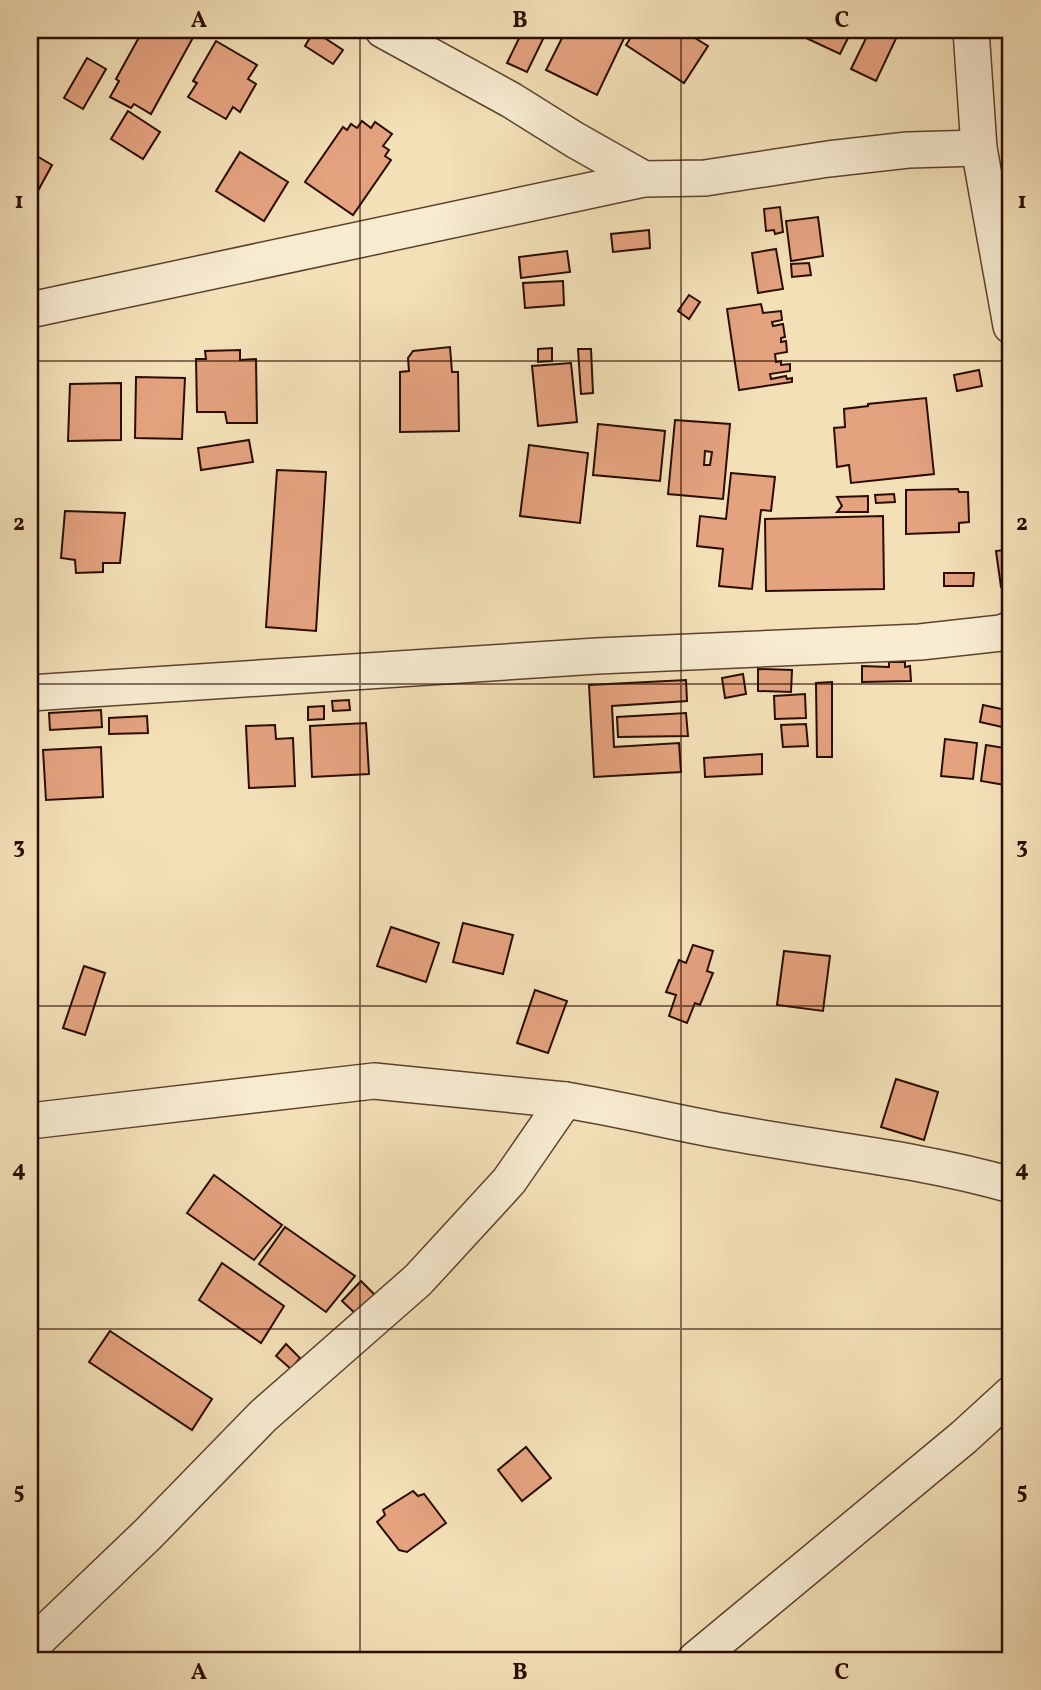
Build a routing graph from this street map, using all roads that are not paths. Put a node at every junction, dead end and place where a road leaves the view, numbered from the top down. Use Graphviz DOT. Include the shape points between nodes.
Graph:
graph roads {
  1 [pos="383,30"];
  2 [pos="971,30"];
  3 [pos="979,148"];
  4 [pos="644,179"];
  5 [pos="30,310"];
  6 [pos="1011,326"];
  7 [pos="1011,629"];
  8 [pos="30,693"];
  9 [pos="565,1100"];
  10 [pos="30,1121"];
  11 [pos="1011,1185"];
  12 [pos="1011,1394"];
  13 [pos="30,1647"];
  14 [pos="695,1660"];
  1 -- 4 [label="street"];
  2 -- 3 [label="street"];
  3 -- 4 [label="street" via="908,150 705,178"];
  3 -- 6 [label="street"];
  4 -- 5 [label="street"];
  7 -- 8 [label="street" via="920,642 597,656"];
  9 -- 10 [label="street" via="374,1081"];
  9 -- 11 [label="street" via="965,1172"];
  9 -- 13 [label="street" via="509,1181 418,1280 263,1416"];
  12 -- 14 [label="street"];
}
